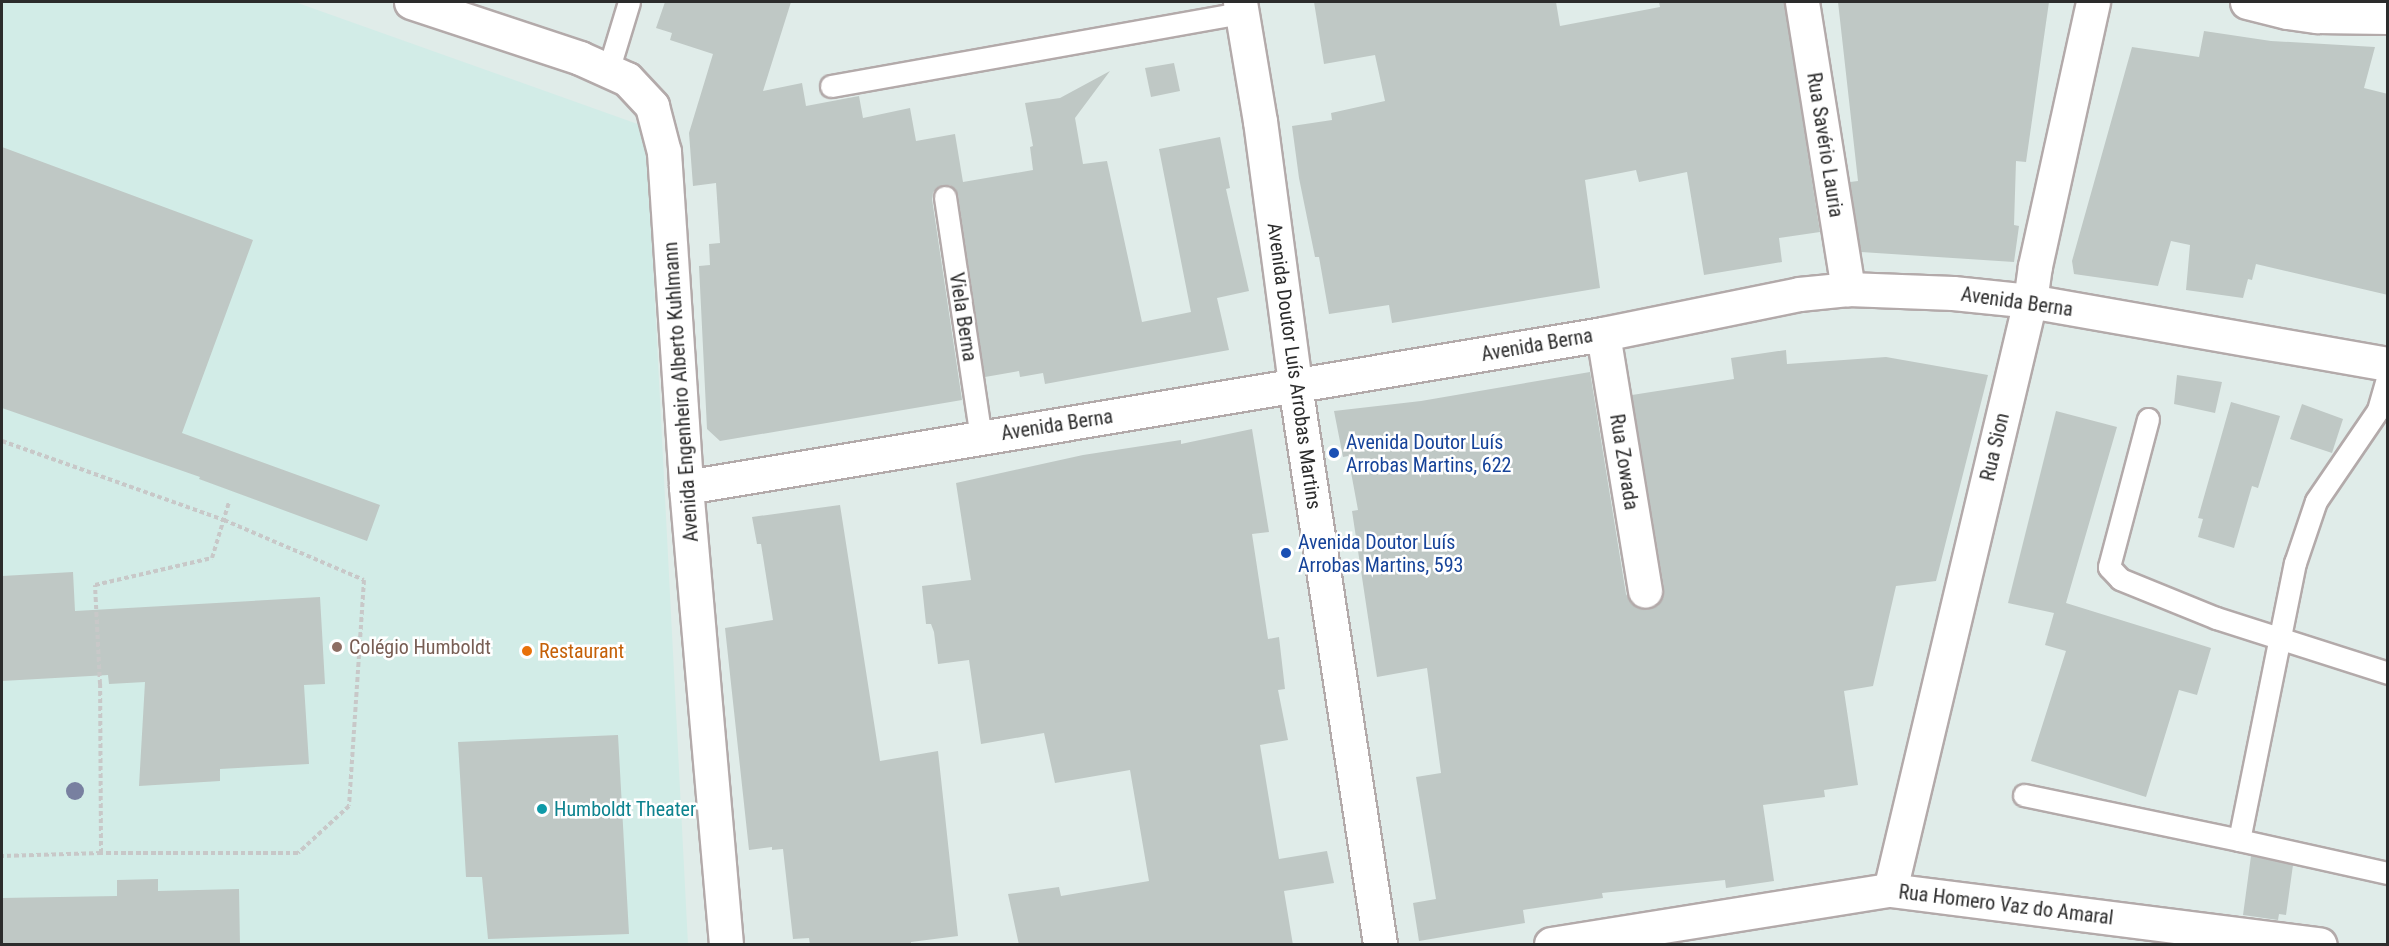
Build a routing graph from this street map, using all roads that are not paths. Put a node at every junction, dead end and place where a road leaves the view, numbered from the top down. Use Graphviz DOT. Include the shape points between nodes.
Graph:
graph roads {
  1 [pos="629,2"];
  2 [pos="1802,2"];
  3 [pos="2092,2"];
  4 [pos="2247,2"];
  5 [pos="420,3"];
  6 [pos="1240,7"];
  7 [pos="2388,17"];
  8 [pos="608,71"];
  9 [pos="831,86"];
  10 [pos="945,197"];
  11 [pos="1848,288"];
  12 [pos="2030,301"];
  13 [pos="1603,334"];
  14 [pos="2388,364"];
  15 [pos="2388,375"];
  16 [pos="1295,385"];
  17 [pos="2148,419"];
  18 [pos="981,438"];
  19 [pos="686,487"];
  20 [pos="1645,591"];
  21 [pos="2280,639"];
  22 [pos="2388,673"];
  23 [pos="2024,795"];
  24 [pos="2239,840"];
  25 [pos="2388,873"];
  26 [pos="1890,890"];
  27 [pos="1571,943"];
  28 [pos="726,945"];
  29 [pos="1380,945"];
  30 [pos="2320,945"];
  1 -- 8 [label="lane"];
  2 -- 11 [label="street, Rua Savério Lauria"];
  3 -- 12 [label="street, Rua Sion"];
  4 -- 7 [label="street" via="2318,16"];
  5 -- 8 [label="street, Avenida Engenheiro Alberto Kuhlmann"];
  6 -- 9 [label="lane"];
  6 -- 16 [label="street, Avenida Doutor Luís Arrobas Martins" via="1260,121"];
  8 -- 19 [label="street, Avenida Engenheiro Alberto Kuhlmann" via="627,79 652,106 664,152"];
  10 -- 18 [label="lane, Viela Berna"];
  11 -- 12 [label="street, Avenida Berna"];
  11 -- 13 [label="street, Avenida Berna" via="1799,294"];
  12 -- 14 [label="street, Avenida Berna"];
  12 -- 26 [label="street, Rua Sion"];
  13 -- 16 [label="street, Avenida Berna"];
  13 -- 20 [label="street, Rua Zowada"];
  15 -- 21 [label="lane" via="2378,410 2316,501 2295,563"];
  16 -- 18 [label="street, Avenida Berna"];
  16 -- 29 [label="street, Avenida Doutor Luís Arrobas Martins"];
  17 -- 21 [label="lane" via="2109,567 2120,579"];
  18 -- 19 [label="street, Avenida Berna"];
  19 -- 28 [label="street, Avenida Engenheiro Alberto Kuhlmann"];
  21 -- 22 [label="lane"];
  21 -- 24 [label="lane"];
  23 -- 24 [label="lane"];
  24 -- 25 [label="lane"];
  26 -- 27 [label="street, Rua Homero Vaz do Amaral"];
  26 -- 30 [label="street, Rua Homero Vaz do Amaral"];
}
